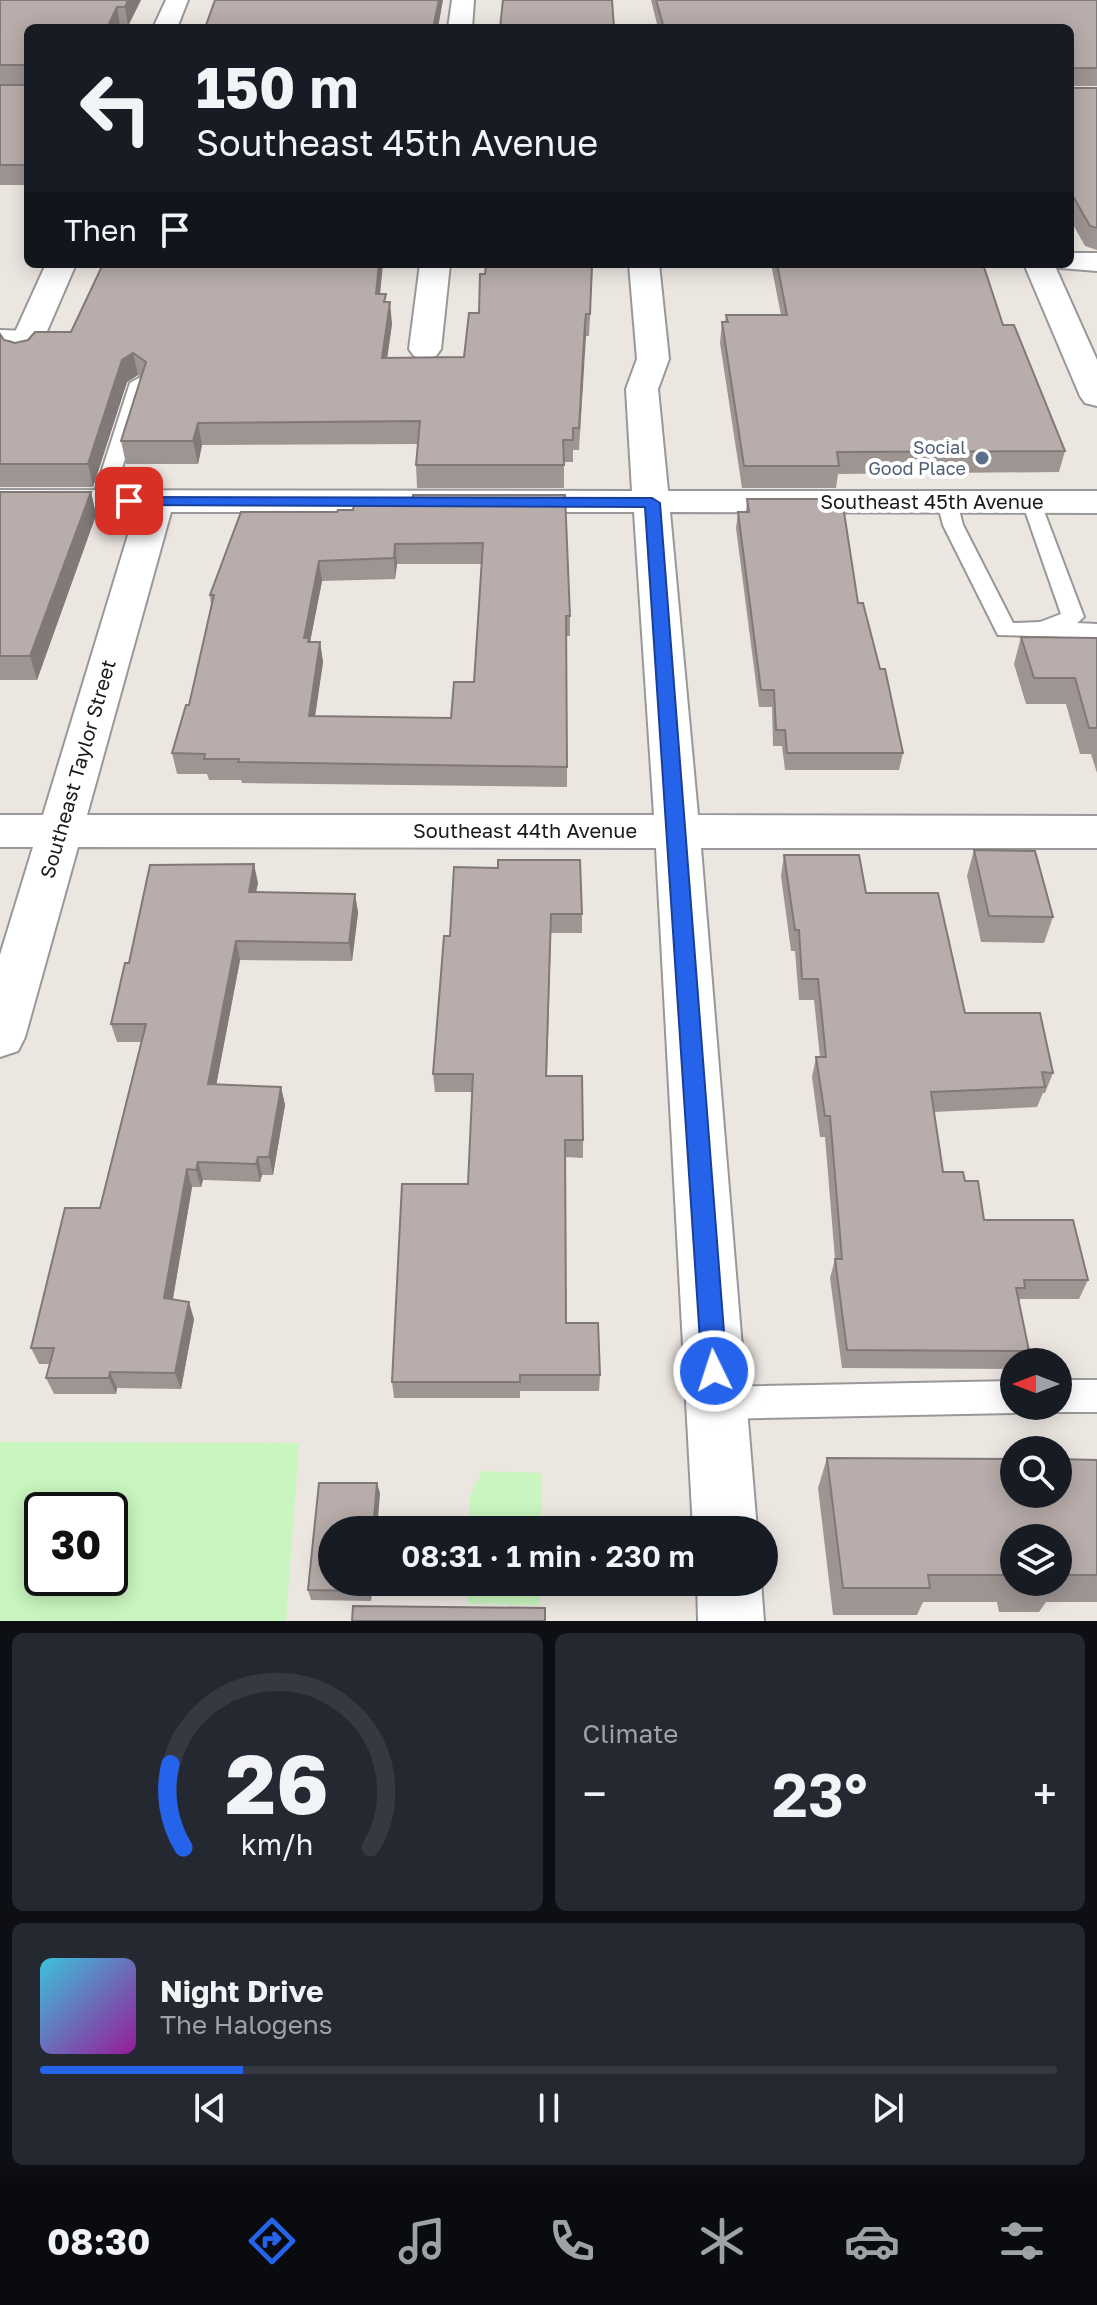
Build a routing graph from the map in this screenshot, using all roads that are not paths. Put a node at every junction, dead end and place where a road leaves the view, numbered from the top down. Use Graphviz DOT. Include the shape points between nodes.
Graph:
graph roads {
  1 [pos="177,0"];
  2 [pos="463,0"];
  3 [pos="167,24"];
  4 [pos="460,24"];
  5 [pos="1074,262"];
  6 [pos="1097,262"];
  7 [pos="59,268"];
  8 [pos="435,268"];
  9 [pos="644,268"];
  10 [pos="1041,268"];
  11 [pos="17,341"];
  12 [pos="425,349"];
  13 [pos="139,383"];
  14 [pos="1097,396"];
  15 [pos="0,501"];
  16 [pos="102,501"];
  17 [pos="156,501"];
  18 [pos="947,502"];
  19 [pos="1032,502"];
  20 [pos="1097,502"];
  21 [pos="652,503"];
  22 [pos="1043,629"];
  23 [pos="1097,631"];
  24 [pos="0,831"];
  25 [pos="60,831"];
  26 [pos="677,831"];
  27 [pos="1097,832"];
  28 [pos="0,1037"];
  29 [pos="1072,1396"];
  30 [pos="1097,1396"];
  31 [pos="1000,1397"];
  32 [pos="717,1403"];
  33 [pos="724,1516"];
  34 [pos="730,1596"];
  35 [pos="731,1621"];
  1 -- 3 [label="street"];
  2 -- 4 [label="street"];
  5 -- 6 [label="street"];
  7 -- 11 [label="street"];
  8 -- 12 [label="street"];
  9 -- 21 [label="street" via="653,359 642,389"];
  10 -- 14 [label="street"];
  13 -- 16 [label="lane"];
  15 -- 16 [label="street, Southeast 45th Avenue"];
  16 -- 17 [label="street, Southeast 45th Avenue"];
  17 -- 21 [label="street, Southeast 45th Avenue"];
  17 -- 25 [label="street, Southeast Taylor Street"];
  18 -- 19 [label="street, Southeast 45th Avenue"];
  18 -- 21 [label="street, Southeast 45th Avenue"];
  18 -- 22 [label="lane" via="953,525 1006,630"];
  19 -- 20 [label="street, Southeast 45th Avenue"];
  19 -- 22 [label="lane" via="1073,617"];
  21 -- 26 [label="street"];
  22 -- 23 [label="lane"];
  24 -- 25 [label="street, Southeast 44th Avenue"];
  25 -- 26 [label="street, Southeast 44th Avenue"];
  25 -- 28 [label="street, Southeast Taylor Street"];
  26 -- 27 [label="street, Southeast 44th Avenue"];
  26 -- 32 [label="street"];
  29 -- 30 [label="lane"];
  31 -- 32 [label="lane"];
  32 -- 33 [label="street"];
  34 -- 35 [label="street"];
}
